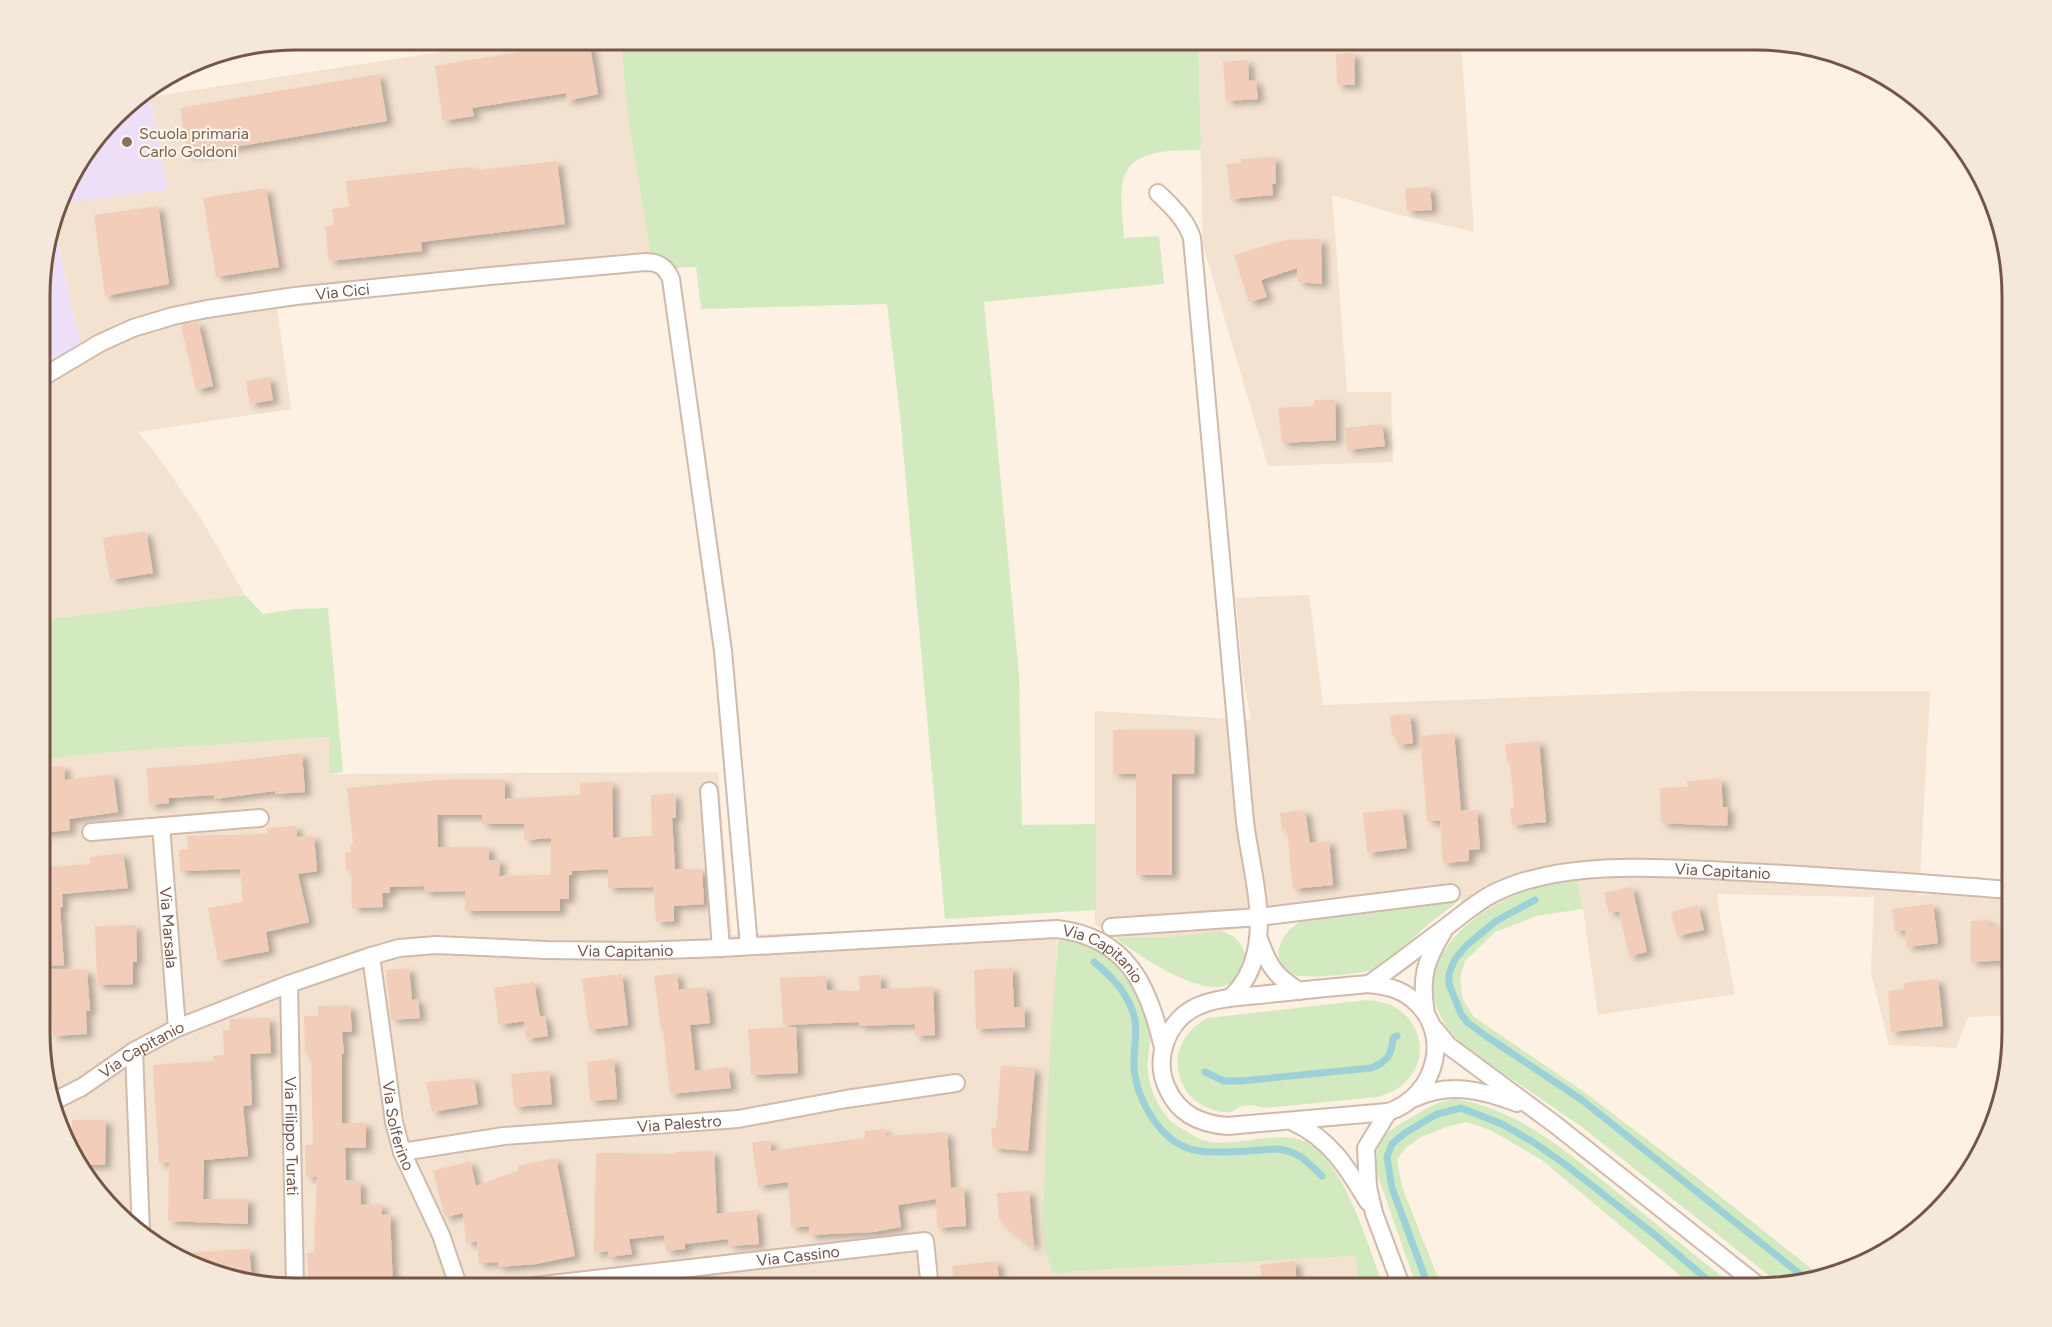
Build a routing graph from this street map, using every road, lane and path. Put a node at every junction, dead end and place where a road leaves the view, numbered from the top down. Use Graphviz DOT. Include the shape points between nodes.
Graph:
graph roads {
  1 [pos="1158,193"];
  2 [pos="50,373"];
  3 [pos="708,791"];
  4 [pos="260,818"];
  5 [pos="161,826"];
  6 [pos="90,832"];
  7 [pos="2002,889"];
  8 [pos="1451,893"];
  9 [pos="1260,917"];
  10 [pos="1446,926"];
  11 [pos="1111,927"];
  12 [pos="1259,938"];
  13 [pos="749,946"];
  14 [pos="721,948"];
  15 [pos="371,956"];
  16 [pos="289,984"];
  17 [pos="1369,984"];
  18 [pos="1299,991"];
  19 [pos="1230,998"];
  20 [pos="1429,1020"];
  21 [pos="177,1028"];
  22 [pos="1163,1048"];
  23 [pos="134,1051"];
  24 [pos="956,1083"];
  25 [pos="59,1098"];
  26 [pos="1414,1098"];
  27 [pos="1535,1110"];
  28 [pos="1388,1112"];
  29 [pos="1291,1121"];
  30 [pos="402,1152"];
  31 [pos="1374,1213"];
  32 [pos="141,1223"];
  33 [pos="295,1278"];
  34 [pos="456,1278"];
  35 [pos="603,1278"];
  36 [pos="929,1278"];
  37 [pos="1398,1278"];
  38 [pos="1749,1278"];
  1 -- 9 [label="street" via="1181,216 1192,238 1245,822"];
  2 -- 13 [label="street, Via Cici" via="134,328 207,309 490,276 660,264 671,279 721,632"];
  3 -- 14 [label="street"];
  4 -- 5 [label="street"];
  5 -- 6 [label="street"];
  5 -- 21 [label="street, Via Marsala"];
  7 -- 10 [label="street, Via Capitanio" via="1817,875 1619,868 1526,881 1494,893"];
  8 -- 9 [label="street, Via Capitanio"];
  9 -- 11 [label="street, Via Capitanio"];
  9 -- 12 [label="street"];
  10 -- 17 [label="street, Via Capitanio"];
  10 -- 20 [label="street, Via Capitanio" via="1427,962 1423,994"];
  12 -- 18 [label="street" via="1273,970"];
  12 -- 19 [label="street" via="1245,984"];
  13 -- 14 [label="street, Via Capitanio"];
  13 -- 22 [label="street, Via Capitanio" via="1074,931 1105,945 1130,966 1154,1010"];
  14 -- 15 [label="street, Via Capitanio" via="557,950 436,945 399,948"];
  15 -- 16 [label="street, Via Capitanio"];
  15 -- 30 [label="street, Via Solferino" via="389,1094"];
  16 -- 21 [label="street, Via Capitanio"];
  16 -- 33 [label="street, Via Filippo Turati"];
  17 -- 18 [label="street"];
  17 -- 20 [label="street" via="1398,990 1413,999"];
  18 -- 19 [label="street"];
  19 -- 22 [label="street" via="1196,1007 1184,1015"];
  20 -- 26 [label="street, Via Capitanio" via="1436,1040 1435,1063 1425,1086"];
  20 -- 27 [label="street" via="1449,1046"];
  21 -- 23 [label="street, Via Capitanio"];
  22 -- 29 [label="street, Via Capitanio" via="1166,1087 1177,1104 1194,1118 1227,1126"];
  23 -- 25 [label="street, Via Capitanio"];
  23 -- 32 [label="street"];
  24 -- 30 [label="street, Via Palestro" via="738,1119 504,1136"];
  26 -- 27 [label="street" via="1430,1091 1463,1089 1481,1091"];
  26 -- 28 [label="street"];
  27 -- 38 [label="street"];
  28 -- 29 [label="street, Via Capitanio"];
  28 -- 31 [label="street" via="1366,1148"];
  29 -- 31 [label="street" via="1322,1138"];
  30 -- 34 [label="street, Via Solferino" via="441,1235"];
  31 -- 37 [label="street"];
  35 -- 36 [label="street, Via Cassino" via="925,1241"];
}
